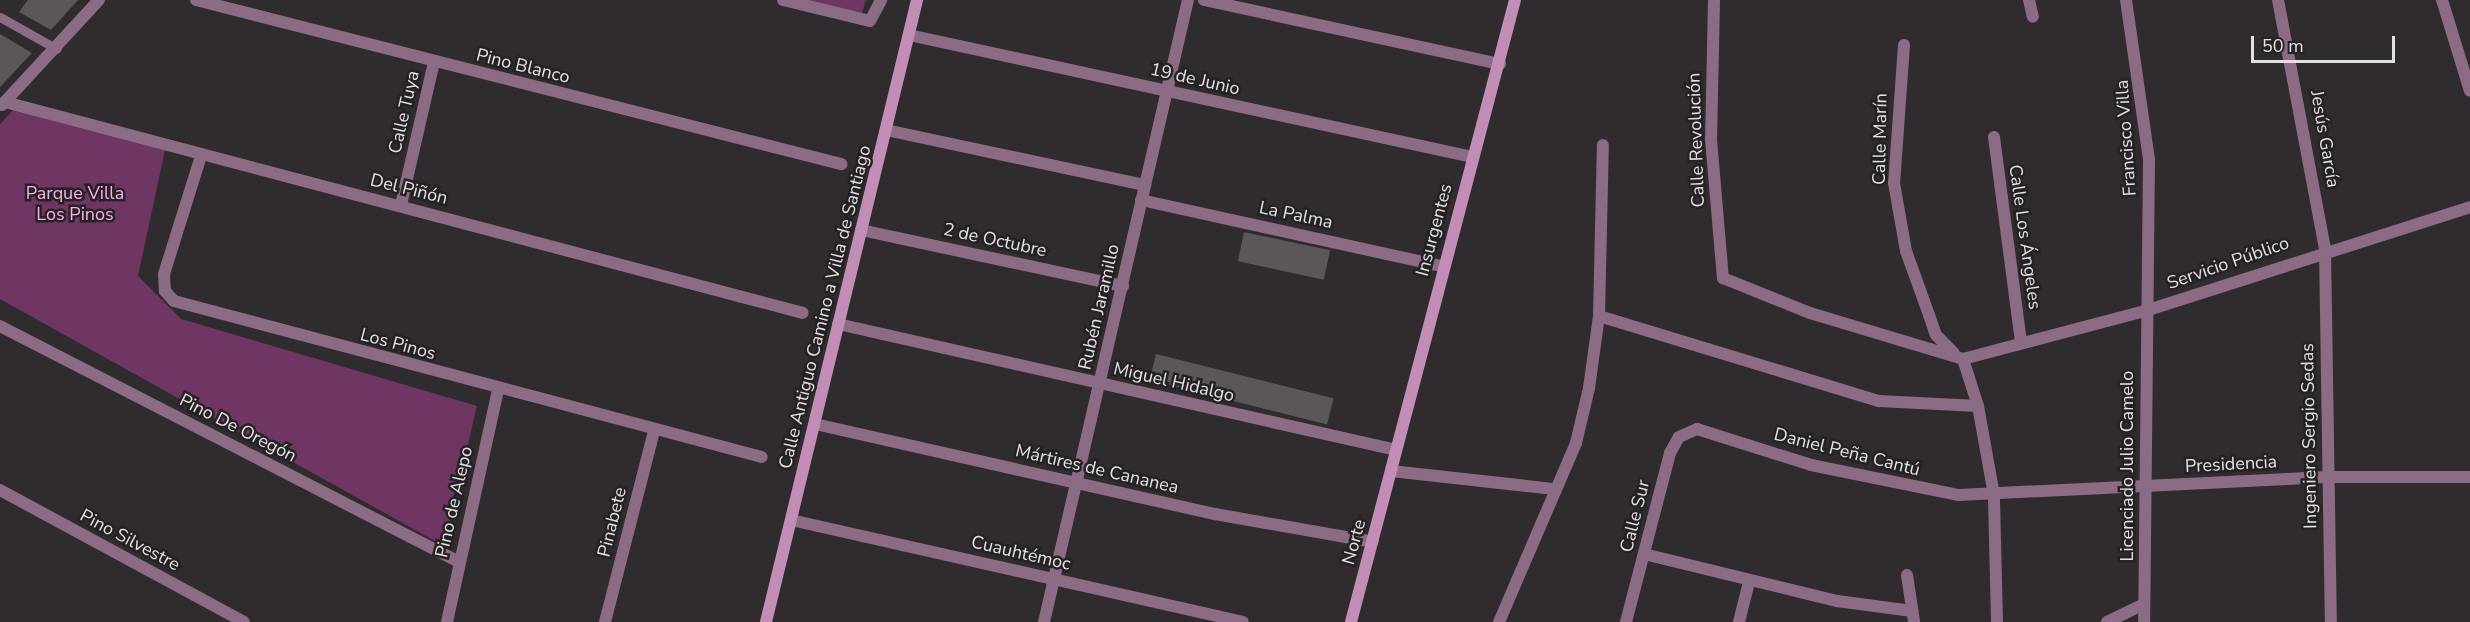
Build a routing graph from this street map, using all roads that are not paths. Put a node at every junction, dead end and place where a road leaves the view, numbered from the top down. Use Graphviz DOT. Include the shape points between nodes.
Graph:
graph roads {
  1 [pos="99,0"];
  2 [pos="196,0"];
  3 [pos="783,0"];
  4 [pos="881,0"];
  5 [pos="917,0"];
  6 [pos="1188,0"];
  7 [pos="1204,0"];
  8 [pos="1515,0"];
  9 [pos="1714,0"];
  10 [pos="2029,0"];
  11 [pos="2126,0"];
  12 [pos="2278,0"];
  13 [pos="2442,0"];
  14 [pos="0,17"];
  15 [pos="2033,17"];
  16 [pos="909,35"];
  17 [pos="1904,45"];
  18 [pos="57,49"];
  19 [pos="434,62"];
  20 [pos="1500,64"];
  21 [pos="1167,90"];
  22 [pos="2470,91"];
  23 [pos="3,105"];
  24 [pos="886,130"];
  25 [pos="1994,137"];
  26 [pos="1604,145"];
  27 [pos="201,156"];
  28 [pos="1473,157"];
  29 [pos="841,164"];
  30 [pos="1145,185"];
  31 [pos="1141,200"];
  32 [pos="400,206"];
  33 [pos="2470,207"];
  34 [pos="861,230"];
  35 [pos="2325,249"];
  36 [pos="1442,266"];
  37 [pos="1123,286"];
  38 [pos="2145,311"];
  39 [pos="803,313"];
  40 [pos="1599,316"];
  41 [pos="838,324"];
  42 [pos="0,326"];
  43 [pos="2021,341"];
  44 [pos="1963,359"];
  45 [pos="1100,384"];
  46 [pos="498,391"];
  47 [pos="1978,406"];
  48 [pos="815,424"];
  49 [pos="1693,430"];
  50 [pos="654,431"];
  51 [pos="1396,450"];
  52 [pos="762,457"];
  53 [pos="1391,471"];
  54 [pos="2328,477"];
  55 [pos="2470,477"];
  56 [pos="1074,482"];
  57 [pos="2146,487"];
  58 [pos="1553,489"];
  59 [pos="0,490"];
  60 [pos="1994,495"];
  61 [pos="791,520"];
  62 [pos="1373,542"];
  63 [pos="1644,554"];
  64 [pos="459,562"];
  65 [pos="1907,575"];
  66 [pos="1053,579"];
  67 [pos="1749,582"];
  68 [pos="2144,604"];
  69 [pos="1913,616"];
  70 [pos="244,622"];
  71 [pos="447,622"];
  72 [pos="605,622"];
  73 [pos="768,622"];
  74 [pos="1044,622"];
  75 [pos="1243,622"];
  76 [pos="1351,622"];
  77 [pos="1499,622"];
  78 [pos="1626,622"];
  79 [pos="1739,622"];
  80 [pos="1997,622"];
  81 [pos="2107,622"];
  82 [pos="2144,622"];
  83 [pos="2331,622"];
  1 -- 18 [label="street"];
  2 -- 19 [label="street, Pino Blanco"];
  3 -- 4 [label="street" via="870,21"];
  5 -- 16 [label="street, Calle Antiguo Camino a Villa de Santiago"];
  6 -- 21 [label="street, Rubén Jaramillo"];
  7 -- 20 [label="street"];
  8 -- 20 [label="street, Insurgentes"];
  9 -- 44 [label="street, Calle Revolución" via="1711,138 1723,278 1810,313"];
  10 -- 15 [label="street"];
  11 -- 38 [label="street, Francisco Villa" via="2149,160"];
  12 -- 35 [label="street, Jesús García" via="2314,169"];
  13 -- 22 [label="street"];
  14 -- 18 [label="lane"];
  16 -- 21 [label="street, 19 de Junio"];
  16 -- 24 [label="street, Calle Antiguo Camino a Villa de Santiago"];
  17 -- 44 [label="street, Calle Marín" via="1894,183 1906,250 1936,335"];
  18 -- 23 [label="street"];
  19 -- 29 [label="street, Pino Blanco"];
  19 -- 32 [label="street, Calle Tuya"];
  20 -- 28 [label="street, Insurgentes"];
  21 -- 28 [label="street, 19 de Junio"];
  21 -- 30 [label="street, Rubén Jaramillo"];
  23 -- 27 [label="street, Del Piñón"];
  24 -- 30 [label="street"];
  24 -- 34 [label="street, Calle Antiguo Camino a Villa de Santiago"];
  25 -- 43 [label="street, Calle Los Ángeles"];
  26 -- 40 [label="street"];
  27 -- 32 [label="street, Del Piñón"];
  27 -- 46 [label="street, Los Pinos" via="164,274 165,291 174,301"];
  28 -- 36 [label="street, Insurgentes"];
  30 -- 31 [label="street, Rubén Jaramillo"];
  31 -- 36 [label="street, La Palma"];
  31 -- 37 [label="street, Rubén Jaramillo"];
  32 -- 39 [label="street, Del Piñón"];
  33 -- 35 [label="street, Servicio Público"];
  34 -- 37 [label="street, 2 de Octubre"];
  34 -- 41 [label="street, Calle Antiguo Camino a Villa de Santiago"];
  35 -- 38 [label="street, Servicio Público"];
  35 -- 54 [label="street, Ingeniero Sergio Sedas"];
  36 -- 51 [label="street, Insurgentes"];
  37 -- 45 [label="street, Rubén Jaramillo"];
  38 -- 43 [label="street, Servicio Público"];
  38 -- 57 [label="street, Licenciado Julio Camelo"];
  40 -- 47 [label="street" via="1879,401"];
  40 -- 58 [label="street" via="1576,443"];
  41 -- 45 [label="street, Miguel Hidalgo"];
  41 -- 48 [label="street, Calle Antiguo Camino a Villa de Santiago"];
  42 -- 64 [label="street, Pino De Oregón"];
  43 -- 44 [label="street, Servicio Público" via="1997,352"];
  44 -- 47 [label="street"];
  45 -- 51 [label="street, Miguel Hidalgo"];
  45 -- 56 [label="street, Rubén Jaramillo"];
  46 -- 50 [label="street, Los Pinos"];
  46 -- 64 [label="street, Pino de Alepo"];
  47 -- 60 [label="street"];
  48 -- 56 [label="street, Mártires de Cananea"];
  48 -- 61 [label="street, Calle Antiguo Camino a Villa de Santiago"];
  49 -- 60 [label="street, Daniel Peña Cantú" via="1903,487"];
  49 -- 63 [label="street, Calle Sur" via="1679,437 1670,453"];
  50 -- 52 [label="street, Los Pinos"];
  50 -- 72 [label="street, Pinabete"];
  51 -- 53 [label="street, Insurgentes"];
  53 -- 58 [label="street"];
  53 -- 62 [label="street, Norte"];
  54 -- 55 [label="street, Presidencia"];
  54 -- 57 [label="street, Presidencia"];
  54 -- 83 [label="street, Ingeniero Sergio Sedas"];
  56 -- 62 [label="street, Mártires de Cananea"];
  56 -- 66 [label="street, Rubén Jaramillo"];
  57 -- 60 [label="street, Presidencia"];
  57 -- 68 [label="street, Licenciado Julio Camelo"];
  58 -- 77 [label="street"];
  59 -- 70 [label="street, Pino Silvestre"];
  60 -- 80 [label="street"];
  61 -- 66 [label="street, Cuauhtémoc"];
  61 -- 73 [label="street, Calle Antiguo Camino a Villa de Santiago"];
  62 -- 76 [label="street, Norte"];
  63 -- 67 [label="street"];
  63 -- 78 [label="street, Calle Sur"];
  64 -- 71 [label="street, Pino de Alepo"];
  65 -- 69 [label="street"];
  66 -- 74 [label="street, Rubén Jaramillo"];
  66 -- 75 [label="street, Cuauhtémoc"];
  67 -- 69 [label="street"];
  67 -- 79 [label="street"];
  68 -- 81 [label="street"];
  68 -- 82 [label="street, Licenciado Julio Camelo"];
}
